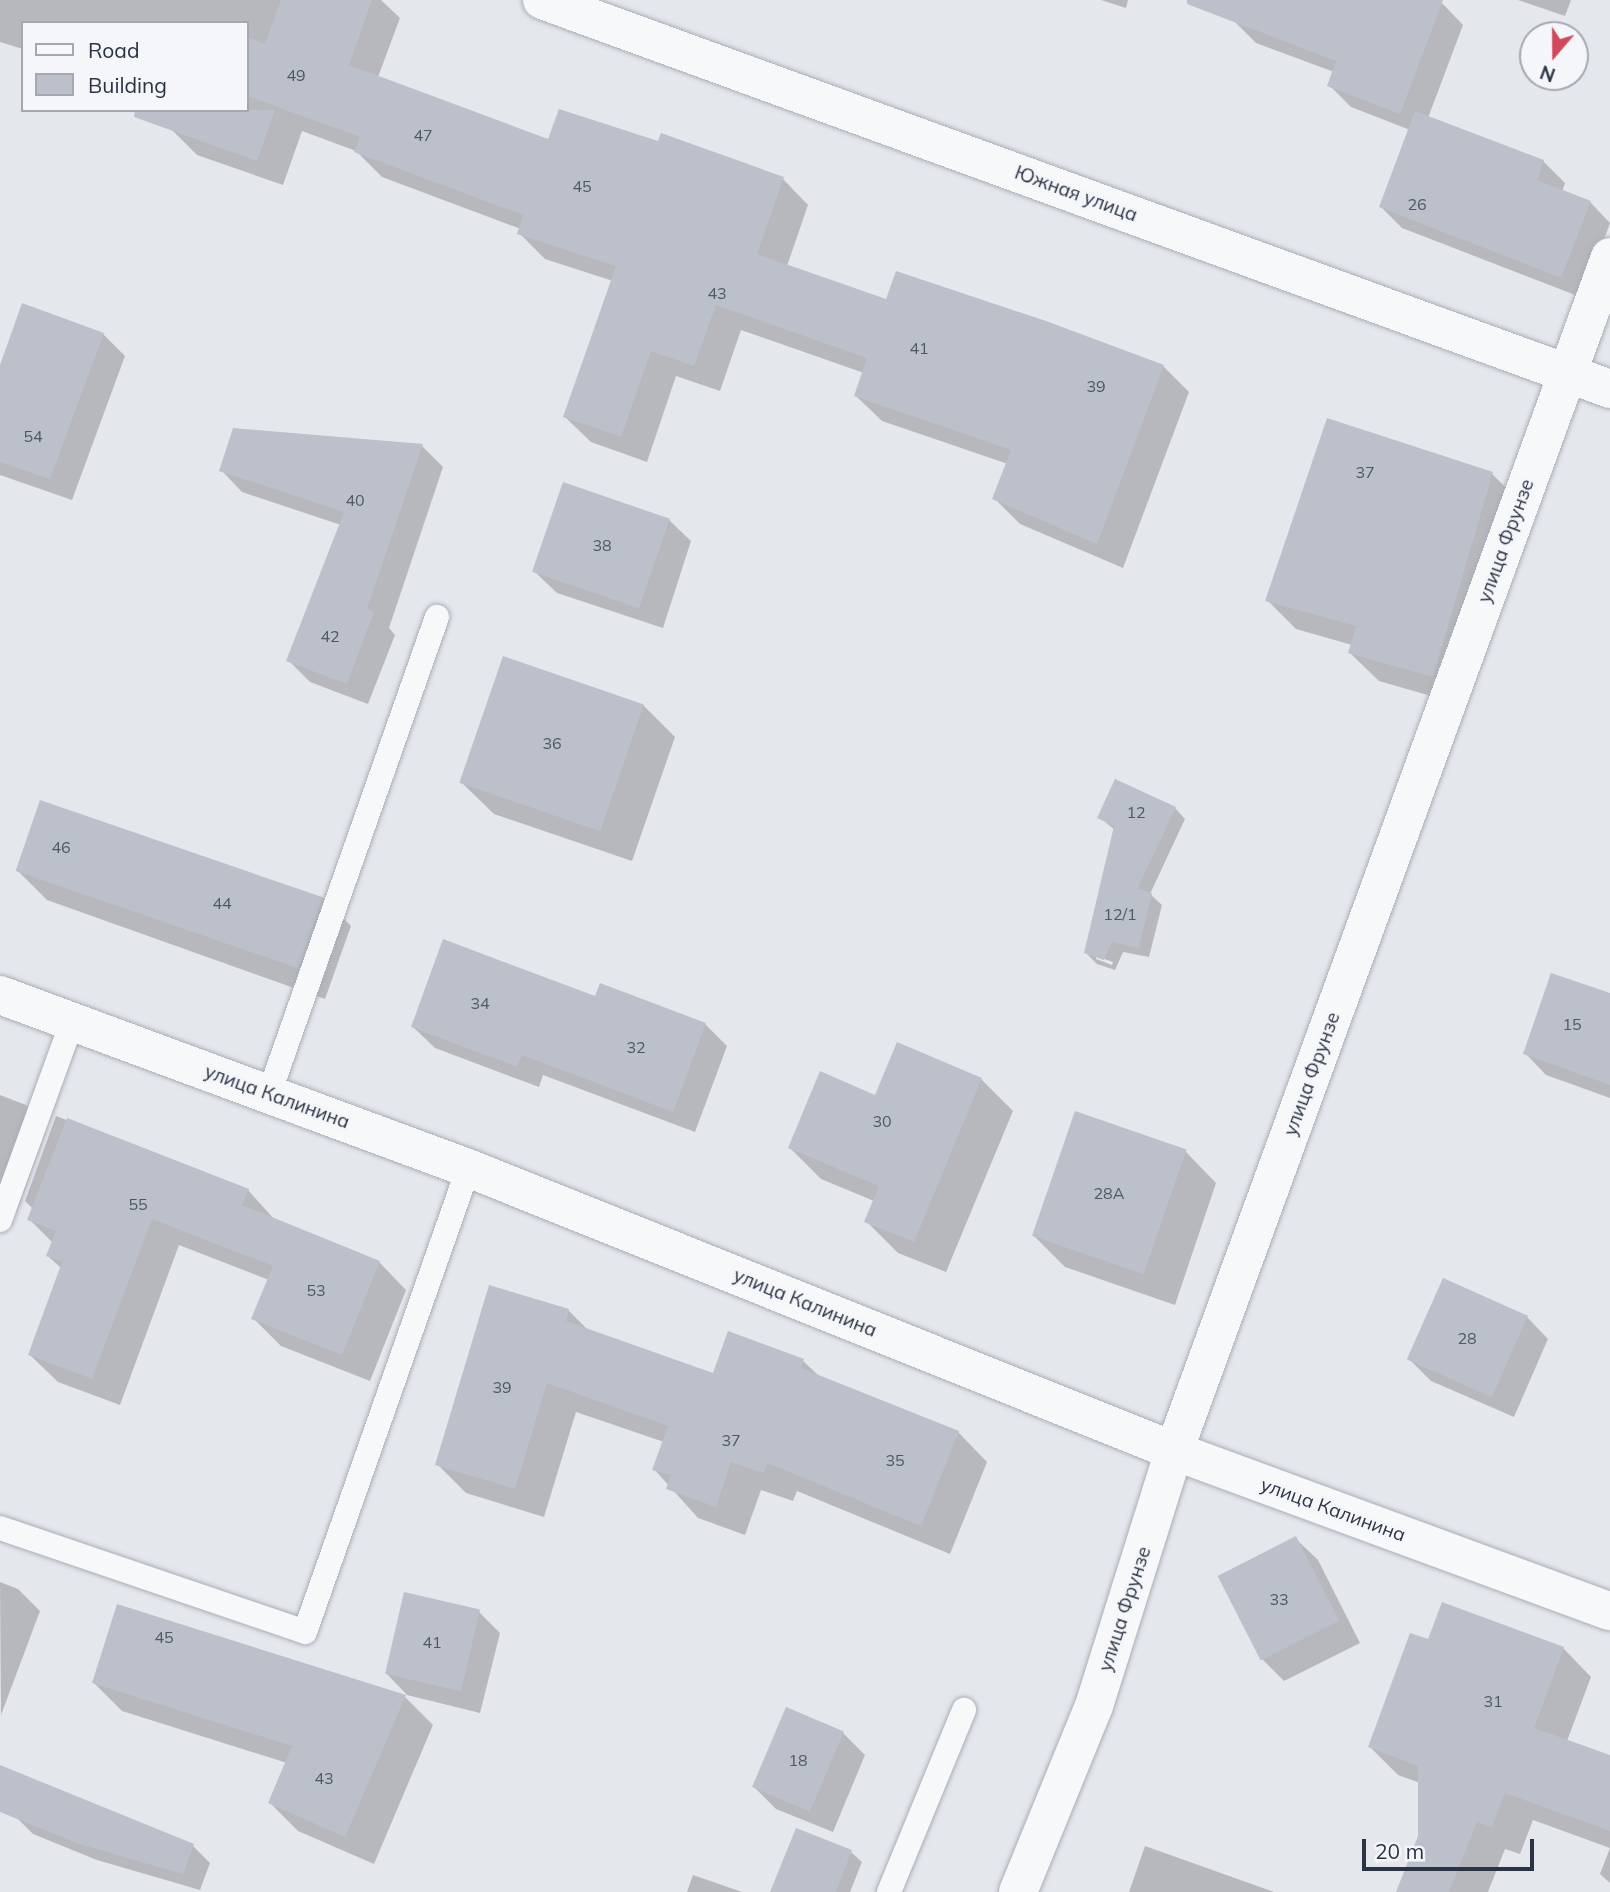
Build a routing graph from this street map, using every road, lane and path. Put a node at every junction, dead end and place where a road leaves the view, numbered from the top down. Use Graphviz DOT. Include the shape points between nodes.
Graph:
graph roads {
  1 [pos="542,0"];
  2 [pos="1610,257"];
  3 [pos="1567,373"];
  4 [pos="1610,389"];
  5 [pos="437,617"];
  6 [pos="0,995"];
  7 [pos="72,1022"];
  8 [pos="269,1094"];
  9 [pos="468,1168"];
  10 [pos="0,1220"];
  11 [pos="1174,1451"];
  12 [pos="0,1528"];
  13 [pos="1610,1611"];
  14 [pos="964,1710"];
  15 [pos="889,1892"];
  16 [pos="1018,1892"];
  1 -- 3 [label="street, Южная улица"];
  2 -- 3 [label="street, улица Фрунзе"];
  3 -- 4 [label="street, Южная улица"];
  3 -- 11 [label="street, улица Фрунзе"];
  5 -- 8 [label="lane"];
  6 -- 7 [label="street, улица Калинина"];
  7 -- 8 [label="street, улица Калинина"];
  7 -- 10 [label="lane"];
  8 -- 9 [label="street, улица Калинина"];
  9 -- 11 [label="street, улица Калинина"];
  9 -- 12 [label="lane" via="305,1632"];
  11 -- 13 [label="street, улица Калинина"];
  11 -- 16 [label="street, улица Фрунзе" via="1094,1706"];
  14 -- 15 [label="lane"];
}
